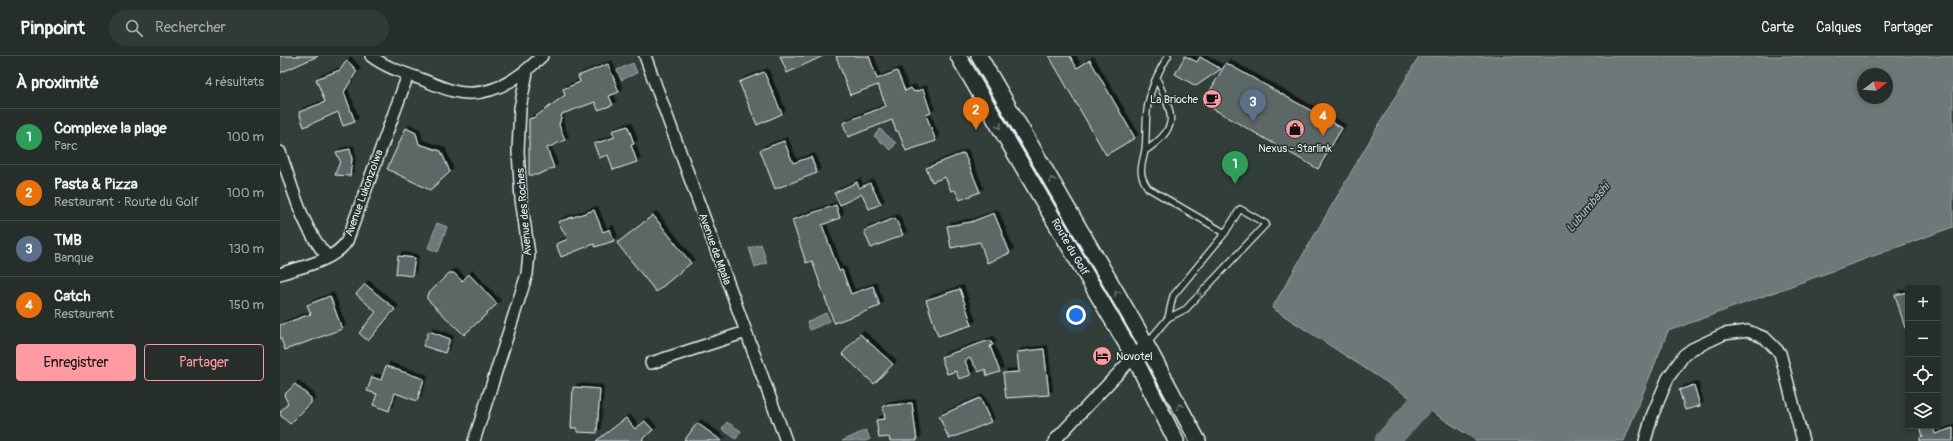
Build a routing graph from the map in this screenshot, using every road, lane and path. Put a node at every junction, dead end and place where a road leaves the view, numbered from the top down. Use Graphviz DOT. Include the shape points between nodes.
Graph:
graph roads {
  1 [pos="371,56"];
  2 [pos="542,56"];
  3 [pos="645,56"];
  4 [pos="958,56"];
  5 [pos="979,56"];
  6 [pos="1168,56"];
  7 [pos="527,72"];
  8 [pos="408,74"];
  9 [pos="1158,79"];
  10 [pos="1144,151"];
  11 [pos="280,152"];
  12 [pos="1225,233"];
  13 [pos="328,257"];
  14 [pos="280,274"];
  15 [pos="1168,318"];
  16 [pos="746,332"];
  17 [pos="1146,344"];
  18 [pos="1134,357"];
  19 [pos="651,364"];
  20 [pos="474,441"];
  21 [pos="786,441"];
  22 [pos="1054,441"];
  23 [pos="1176,441"];
  24 [pos="1198,441"];
  25 [pos="1646,441"];
  26 [pos="1803,441"];
  1 -- 8 [label="street"];
  2 -- 7 [label="street"];
  3 -- 16 [label="street, Avenue de Mpala"];
  4 -- 18 [label="main road, Route du Golf, one-way"];
  17 -- 5 [label="main road, one-way"];
  6 -- 9 [label="lane"];
  7 -- 8 [label="street" via="505,85 472,94 452,91"];
  7 -- 20 [label="street, Avenue des Roches" via="520,108 518,151 528,248 527,274"];
  8 -- 13 [label="street, Avenue Lukonzolwa" via="347,241"];
  9 -- 10 [label="lane" via="1148,104"];
  9 -- 10 [label="lane" via="1172,120 1163,136"];
  10 -- 12 [label="lane" via="1140,174 1148,188"];
  11 -- 13 [label="street" via="310,233 317,246"];
  12 -- 15 [label="lane" via="1173,296"];
  15 -- 12 [label="lane, one-way" via="1186,309 1266,224 1240,209"];
  13 -- 14 [label="street, Avenue Lukonzolwa"];
  15 -- 17 [label="lane"];
  16 -- 19 [label="street"];
  16 -- 21 [label="street, Avenue de Mpala"];
  17 -- 18 [label="street"];
  24 -- 17 [label="main road, one-way"];
  18 -- 22 [label="street"];
  18 -- 23 [label="main road, Route du Golf"];
  25 -- 26 [label="street" via="1652,416 1668,378 1684,355 1724,334 1748,331 1764,338 1780,353"];
}
